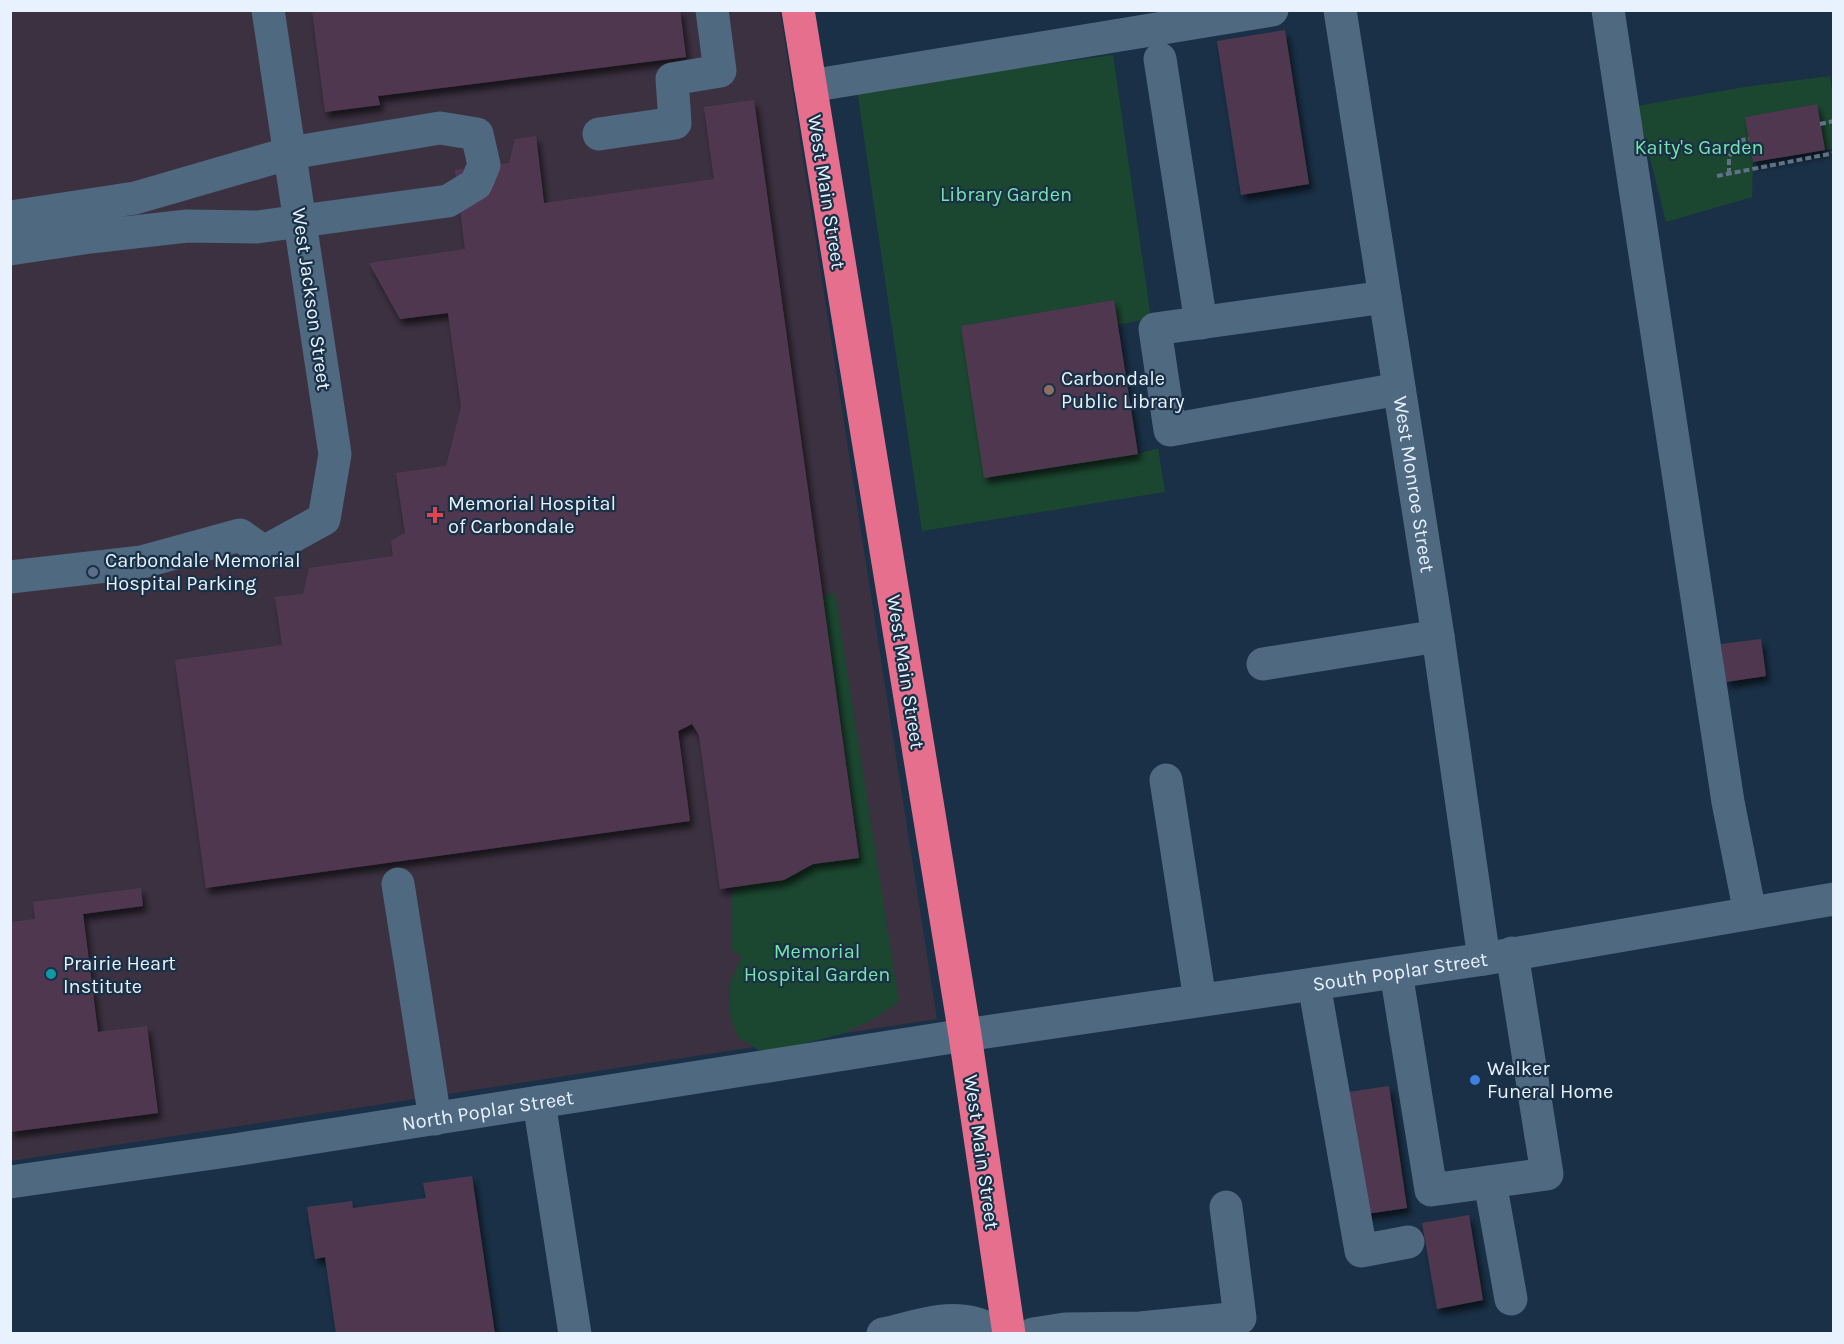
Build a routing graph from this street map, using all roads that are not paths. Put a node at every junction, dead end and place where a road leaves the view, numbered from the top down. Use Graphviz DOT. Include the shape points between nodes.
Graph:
graph roads {
  1 [pos="268,10"];
  2 [pos="712,10"];
  3 [pos="798,10"];
  4 [pos="1272,10"];
  5 [pos="1340,10"];
  6 [pos="1608,10"];
  7 [pos="1160,59"];
  8 [pos="810,86"];
  9 [pos="599,134"];
  10 [pos="290,153"];
  11 [pos="10,217"];
  12 [pos="300,221"];
  13 [pos="10,249"];
  14 [pos="1385,297"];
  15 [pos="1201,323"];
  16 [pos="1399,389"];
  17 [pos="10,577"];
  18 [pos="1438,636"];
  19 [pos="1263,664"];
  20 [pos="1166,780"];
  21 [pos="398,884"];
  22 [pos="1833,899"];
  23 [pos="1750,914"];
  24 [pos="1498,956"];
  25 [pos="1396,972"];
  26 [pos="1314,984"];
  27 [pos="1200,1000"];
  28 [pos="965,1035"];
  29 [pos="539,1102"];
  30 [pos="435,1119"];
  31 [pos="10,1182"];
  32 [pos="1490,1182"];
  33 [pos="1226,1207"];
  34 [pos="1408,1242"];
  35 [pos="1511,1299"];
  36 [pos="575,1334"];
  37 [pos="883,1334"];
  38 [pos="1001,1334"];
  39 [pos="1009,1334"];
  40 [pos="1033,1334"];
  1 -- 10 [label="street, West Jackson Street"];
  2 -- 9 [label="street" via="720,71 672,79 675,123"];
  3 -- 8 [label="highway, West Main Street"];
  4 -- 8 [label="street"];
  5 -- 14 [label="street, West Monroe Street"];
  6 -- 23 [label="street" via="1728,802"];
  7 -- 15 [label="street"];
  8 -- 28 [label="highway, West Main Street"];
  10 -- 11 [label="street" via="135,198"];
  10 -- 12 [label="street, West Jackson Street"];
  10 -- 12 [label="street" via="441,128 477,134 483,165 476,184 447,201"];
  12 -- 13 [label="street" via="257,227 187,226"];
  12 -- 17 [label="street, West Jackson Street" via="335,454 324,519 264,552 240,535 142,562"];
  14 -- 15 [label="street"];
  14 -- 16 [label="street, West Monroe Street"];
  15 -- 16 [label="street" via="1155,329 1170,430"];
  16 -- 18 [label="street, West Monroe Street"];
  18 -- 19 [label="street"];
  18 -- 24 [label="street, West Monroe Street"];
  20 -- 27 [label="street"];
  21 -- 30 [label="street"];
  22 -- 23 [label="street, South Poplar Street"];
  23 -- 24 [label="street, South Poplar Street"];
  24 -- 25 [label="street, South Poplar Street"];
  24 -- 32 [label="street, West Monroe Street" via="1547,1174"];
  25 -- 26 [label="street, South Poplar Street"];
  25 -- 32 [label="street" via="1431,1190"];
  26 -- 27 [label="street, South Poplar Street"];
  26 -- 34 [label="street" via="1361,1251"];
  27 -- 28 [label="street, South Poplar Street"];
  28 -- 29 [label="street, North Poplar Street"];
  28 -- 39 [label="highway, West Main Street"];
  29 -- 30 [label="street, North Poplar Street"];
  29 -- 36 [label="street"];
  30 -- 31 [label="street, North Poplar Street"];
  32 -- 35 [label="street"];
  33 -- 40 [label="street" via="1240,1318"];
  37 -- 38 [label="street" via="957,1321"];
}
